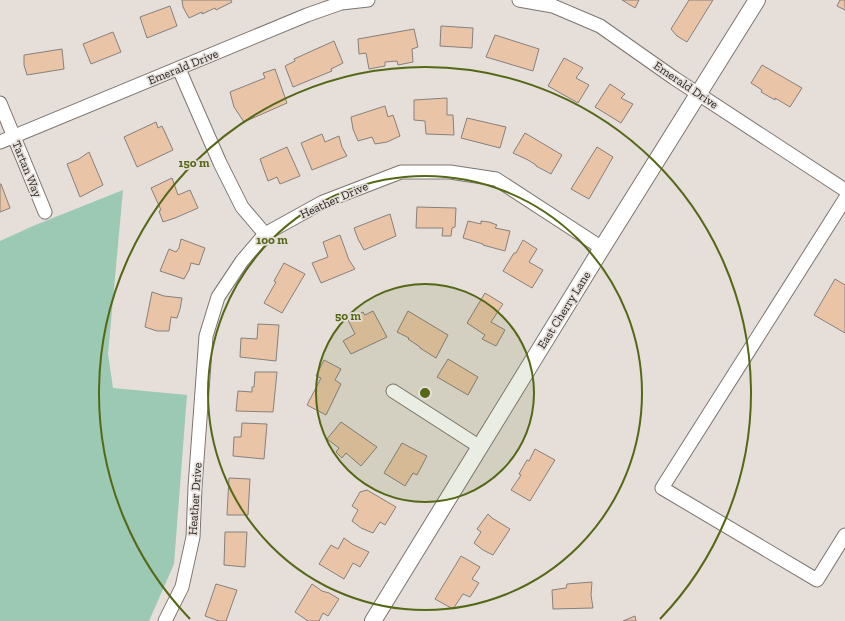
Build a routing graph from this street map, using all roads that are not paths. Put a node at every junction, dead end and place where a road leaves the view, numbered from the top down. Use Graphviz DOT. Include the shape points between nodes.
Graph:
graph roads {
  1 [pos="368,0"];
  2 [pos="519,0"];
  3 [pos="757,0"];
  4 [pos="341,2"];
  5 [pos="553,3"];
  6 [pos="179,69"];
  7 [pos="698,94"];
  8 [pos="0,103"];
  9 [pos="13,136"];
  10 [pos="0,142"];
  11 [pos="845,190"];
  12 [pos="845,199"];
  13 [pos="45,212"];
  14 [pos="265,234"];
  15 [pos="602,248"];
  16 [pos="393,391"];
  17 [pos="480,447"];
  18 [pos="845,535"];
  19 [pos="166,621"];
  20 [pos="373,621"];
  1 -- 4 [label="street, Emerald Drive"];
  2 -- 5 [label="street, Emerald Drive"];
  3 -- 7 [label="street, East Cherry Lane"];
  4 -- 6 [label="street, Emerald Drive"];
  5 -- 7 [label="street, Emerald Drive" via="600,26"];
  6 -- 9 [label="street, Emerald Drive"];
  6 -- 14 [label="street" via="242,207"];
  7 -- 11 [label="street, Emerald Drive"];
  7 -- 15 [label="street, East Cherry Lane"];
  8 -- 9 [label="street, Tartan Way"];
  9 -- 10 [label="street, Emerald Drive"];
  9 -- 13 [label="street, Tartan Way"];
  12 -- 18 [label="street" via="662,488 817,580"];
  14 -- 15 [label="street, Heather Drive" via="323,202 401,172 450,172 496,179"];
  14 -- 19 [label="street, Heather Drive" via="242,261 218,297 206,336 193,537 182,587"];
  15 -- 17 [label="street, East Cherry Lane"];
  16 -- 17 [label="street"];
  17 -- 20 [label="street, East Cherry Lane"];
}
